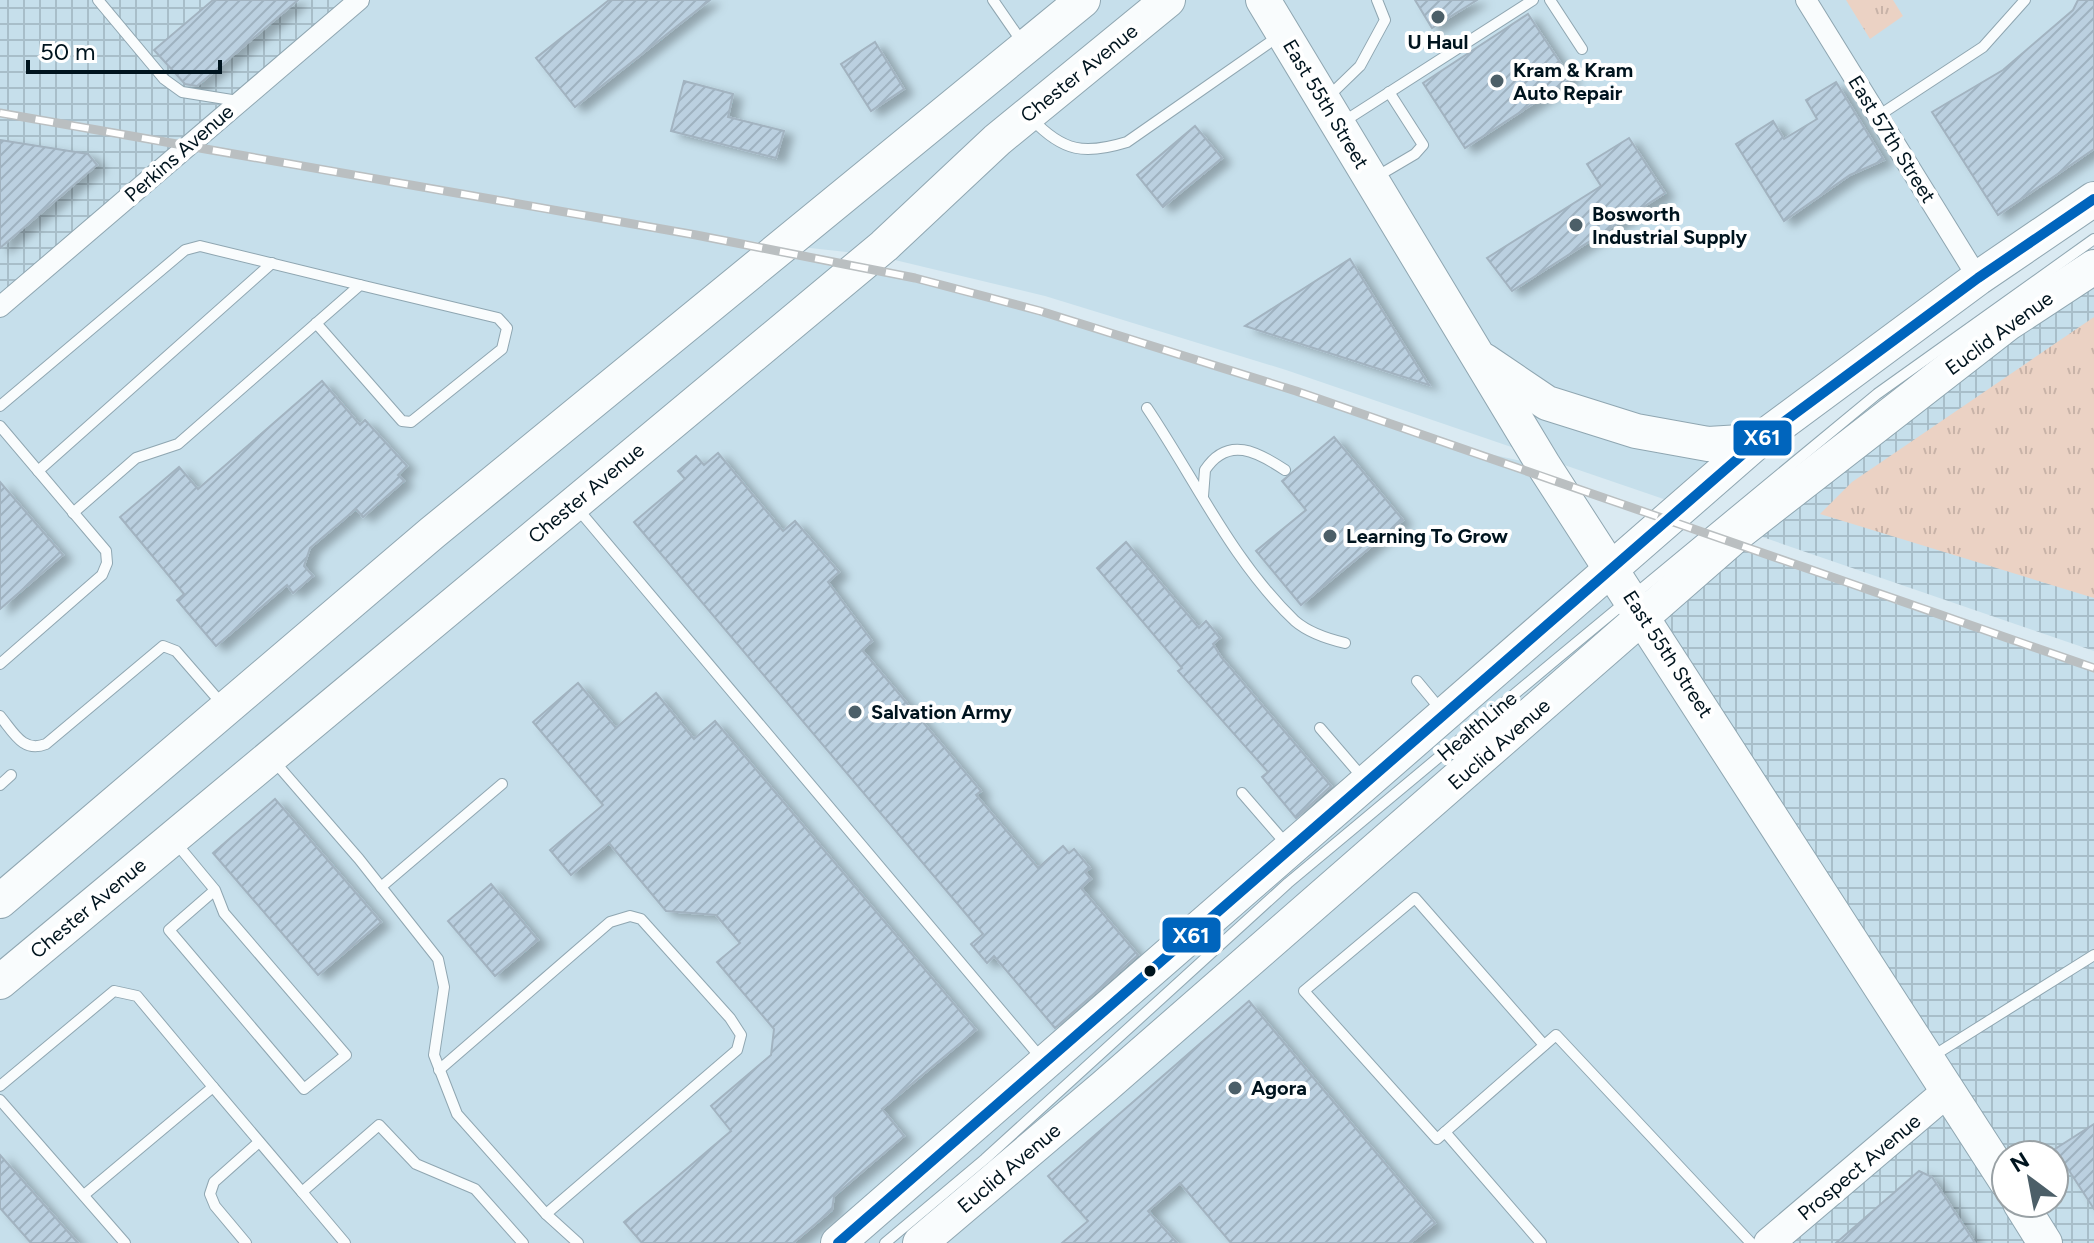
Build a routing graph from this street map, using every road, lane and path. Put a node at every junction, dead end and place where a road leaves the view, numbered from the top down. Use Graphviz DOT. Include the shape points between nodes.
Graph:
graph roads {
  1 [pos="98,0"];
  2 [pos="359,0"];
  3 [pos="993,0"];
  4 [pos="1083,0"];
  5 [pos="1168,0"];
  6 [pos="1263,0"];
  7 [pos="1377,0"];
  8 [pos="1533,0"];
  9 [pos="1550,0"];
  10 [pos="1806,0"];
  11 [pos="2025,0"];
  12 [pos="1283,33"];
  13 [pos="1025,47"];
  14 [pos="1582,49"];
  15 [pos="1389,92"];
  16 [pos="240,101"];
  17 [pos="1332,113"];
  18 [pos="1028,114"];
  19 [pos="1878,116"];
  20 [pos="1371,180"];
  21 [pos="2094,199"];
  22 [pos="2094,239"];
  23 [pos="272,263"];
  24 [pos="2094,267"];
  25 [pos="1978,278"];
  26 [pos="360,285"];
  27 [pos="0,307"];
  28 [pos="316,323"];
  29 [pos="1477,355"];
  30 [pos="0,406"];
  31 [pos="1147,408"];
  32 [pos="0,426"];
  33 [pos="1758,441"];
  34 [pos="1285,470"];
  35 [pos="38,471"];
  36 [pos="1203,502"];
  37 [pos="573,504"];
  38 [pos="73,513"];
  39 [pos="1612,570"];
  40 [pos="1637,607"];
  41 [pos="1345,643"];
  42 [pos="0,664"];
  43 [pos="1417,681"];
  44 [pos="225,709"];
  45 [pos="1445,715"];
  46 [pos="0,716"];
  47 [pos="1320,728"];
  48 [pos="270,757"];
  49 [pos="11,775"];
  50 [pos="1367,783"];
  51 [pos="502,784"];
  52 [pos="0,785"];
  53 [pos="1242,793"];
  54 [pos="172,839"];
  55 [pos="1291,850"];
  56 [pos="381,887"];
  57 [pos="215,890"];
  58 [pos="3,892"];
  59 [pos="2094,955"];
  60 [pos="0,982"];
  61 [pos="1544,1045"];
  62 [pos="1929,1059"];
  63 [pos="1045,1063"];
  64 [pos="439,1070"];
  65 [pos="0,1086"];
  66 [pos="213,1087"];
  67 [pos="1949,1090"];
  68 [pos="0,1100"];
  69 [pos="1445,1132"];
  70 [pos="259,1142"];
  71 [pos="1990,1155"];
  72 [pos="302,1192"];
  73 [pos="84,1195"];
  74 [pos="546,1214"];
  75 [pos="2030,1219"];
  76 [pos="1782,1239"];
  77 [pos="125,1243"];
  78 [pos="246,1243"];
  79 [pos="345,1243"];
  80 [pos="523,1243"];
  81 [pos="578,1243"];
  82 [pos="838,1243"];
  83 [pos="885,1243"];
  84 [pos="920,1243"];
  85 [pos="1541,1243"];
  86 [pos="1751,1243"];
  87 [pos="2045,1243"];
  1 -- 16 [label="lane" via="164,79 182,92"];
  2 -- 16 [label="street, Perkins Avenue"];
  3 -- 13 [label="lane"];
  4 -- 13 [label="main road"];
  5 -- 18 [label="main road, Chester Avenue"];
  6 -- 12 [label="main road, East 55th Street"];
  7 -- 17 [label="lane" via="1385,20"];
  8 -- 15 [label="lane"];
  9 -- 14 [label="lane"];
  10 -- 19 [label="street, East 57th Street"];
  11 -- 19 [label="lane" via="1983,47"];
  12 -- 17 [label="main road, East 55th Street"];
  12 -- 18 [label="lane" via="1127,142 1074,150 1046,134"];
  13 -- 44 [label="main road"];
  15 -- 17 [label="lane"];
  15 -- 20 [label="lane" via="1423,145"];
  16 -- 27 [label="street, Perkins Avenue"];
  17 -- 20 [label="main road, East 55th Street"];
  18 -- 37 [label="main road, Chester Avenue" via="884,246"];
  19 -- 25 [label="street, East 57th Street"];
  20 -- 29 [label="main road, East 55th Street"];
  21 -- 25 [label="main road"];
  22 -- 40 [label="lane, HealthLine" via="1877,394"];
  23 -- 26 [label="lane"];
  23 -- 30 [label="lane" via="200,246 185,250"];
  23 -- 35 [label="lane"];
  24 -- 40 [label="main road, Euclid Avenue" via="2007,324"];
  25 -- 33 [label="main road"];
  26 -- 28 [label="lane"];
  26 -- 28 [label="lane" via="498,318 507,328 506,341 411,422 402,421"];
  28 -- 38 [label="lane" via="178,444 136,458"];
  29 -- 33 [label="main road" via="1547,403 1636,431 1708,444"];
  29 -- 39 [label="main road, East 55th Street"];
  31 -- 36 [label="lane"];
  32 -- 35 [label="lane"];
  33 -- 39 [label="main road"];
  34 -- 36 [label="lane" via="1256,451 1226,453 1205,470"];
  35 -- 38 [label="lane"];
  36 -- 41 [label="lane" via="1296,622 1323,638"];
  37 -- 48 [label="main road, Chester Avenue"];
  37 -- 63 [label="lane"];
  38 -- 42 [label="lane" via="106,551 102,575"];
  39 -- 40 [label="main road, East 55th Street"];
  39 -- 45 [label="main road"];
  40 -- 62 [label="main road, East 55th Street"];
  40 -- 83 [label="lane, HealthLine" via="1288,883"];
  40 -- 84 [label="main road, Euclid Avenue"];
  43 -- 45 [label="lane"];
  44 -- 46 [label="lane" via="176,651 163,646 35,749 24,745"];
  44 -- 58 [label="main road"];
  45 -- 50 [label="main road"];
  47 -- 50 [label="lane"];
  48 -- 54 [label="main road, Chester Avenue"];
  48 -- 56 [label="lane"];
  49 -- 52 [label="lane"];
  50 -- 55 [label="main road"];
  51 -- 56 [label="lane"];
  53 -- 55 [label="lane"];
  54 -- 57 [label="lane"];
  54 -- 60 [label="main road, Chester Avenue"];
  55 -- 63 [label="main road"];
  56 -- 64 [label="lane" via="438,959 444,987 434,1055"];
  57 -- 57 [label="lane" via="224,913 346,1055 304,1089 169,930"];
  59 -- 62 [label="lane"];
  61 -- 69 [label="lane"];
  61 -- 69 [label="lane" via="1415,898 1304,991 1437,1139"];
  61 -- 86 [label="lane" via="1556,1035"];
  62 -- 67 [label="main road, East 55th Street"];
  63 -- 82 [label="main road"];
  64 -- 74 [label="lane" via="457,1114"];
  64 -- 74 [label="lane" via="610,922 630,916 641,919 730,1018 741,1035 737,1050"];
  65 -- 66 [label="lane" via="114,991 127,991 137,996"];
  66 -- 70 [label="lane"];
  66 -- 73 [label="lane"];
  67 -- 71 [label="main road, East 55th Street"];
  67 -- 76 [label="street, Prospect Avenue"];
  68 -- 73 [label="lane"];
  69 -- 85 [label="lane"];
  70 -- 72 [label="lane"];
  70 -- 78 [label="lane" via="214,1182 210,1194"];
  72 -- 79 [label="lane"];
  72 -- 80 [label="lane" via="379,1125 416,1164 475,1189"];
  73 -- 77 [label="lane"];
  74 -- 81 [label="lane"];
  75 -- 87 [label="main road"];
}
